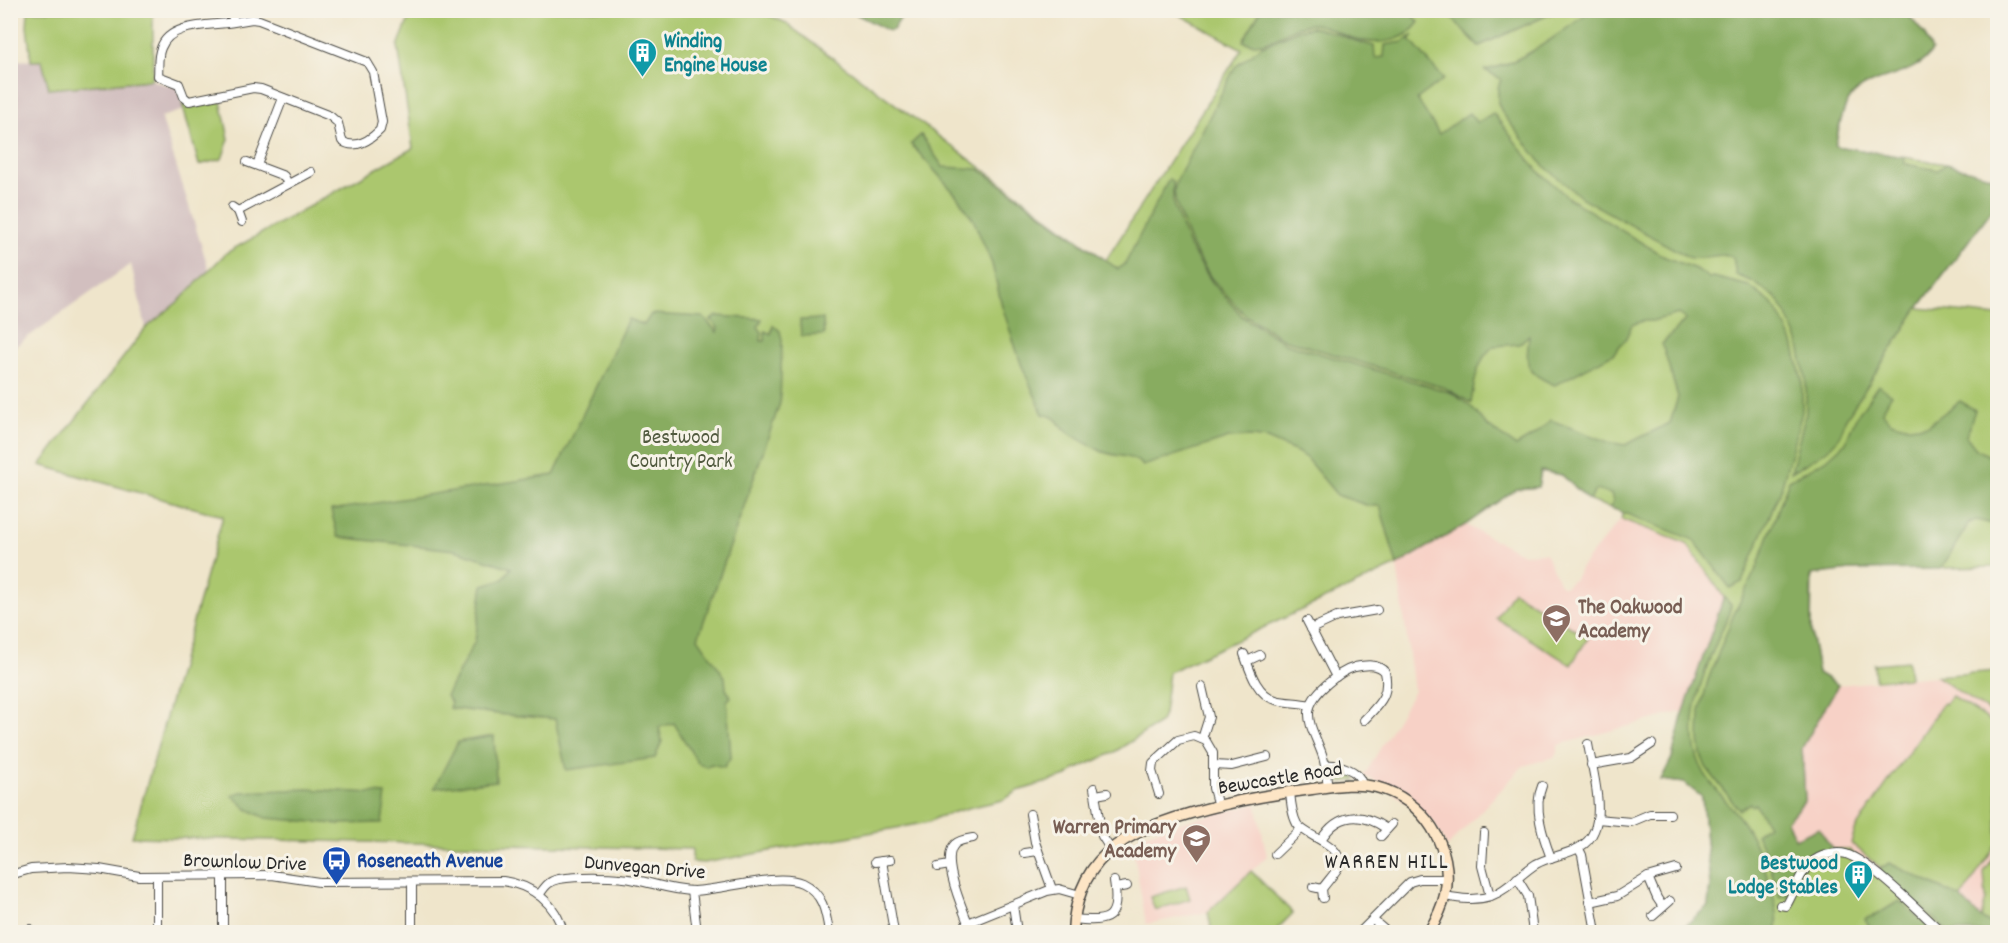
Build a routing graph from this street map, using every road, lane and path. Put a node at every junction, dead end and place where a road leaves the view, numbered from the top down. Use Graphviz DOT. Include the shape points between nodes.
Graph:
graph roads {
  1 [pos="231,10"];
  2 [pos="234,22"];
  3 [pos="283,98"];
  4 [pos="247,162"];
  5 [pos="257,165"];
  6 [pos="311,172"];
  7 [pos="288,184"];
  8 [pos="242,222"];
  9 [pos="1371,608"];
  10 [pos="1260,655"];
  11 [pos="1336,677"];
  12 [pos="1200,693"];
  13 [pos="1310,705"];
  14 [pos="1368,719"];
  15 [pos="1202,739"];
  16 [pos="1588,744"];
  17 [pos="1646,745"];
  18 [pos="1263,760"];
  19 [pos="1214,765"];
  20 [pos="1325,765"];
  21 [pos="1592,765"];
  22 [pos="1362,784"];
  23 [pos="1328,787"];
  24 [pos="1155,790"];
  25 [pos="1538,790"];
  26 [pos="1290,792"];
  27 [pos="1107,793"];
  28 [pos="1218,807"];
  29 [pos="1665,810"];
  30 [pos="1028,819"];
  31 [pos="1598,819"];
  32 [pos="1301,829"];
  33 [pos="1381,836"];
  34 [pos="1321,840"];
  35 [pos="1485,840"];
  36 [pos="968,842"];
  37 [pos="1277,848"];
  38 [pos="1579,849"];
  39 [pos="1038,850"];
  40 [pos="1111,850"];
  41 [pos="1024,853"];
  42 [pos="1551,858"];
  43 [pos="882,861"];
  44 [pos="1339,864"];
  45 [pos="950,865"];
  46 [pos="938,867"];
  47 [pos="1349,867"];
  48 [pos="1670,867"];
  49 [pos="10,875"];
  50 [pos="223,875"];
  51 [pos="157,876"];
  52 [pos="1648,877"];
  53 [pos="1517,878"];
  54 [pos="1447,879"];
  55 [pos="412,882"];
  56 [pos="1127,886"];
  57 [pos="1313,888"];
  58 [pos="1052,889"];
  59 [pos="692,891"];
  60 [pos="1080,895"];
  61 [pos="539,896"];
  62 [pos="1445,896"];
  63 [pos="1490,896"];
  64 [pos="1590,902"];
  65 [pos="1013,905"];
  66 [pos="1780,905"];
  67 [pos="1653,916"];
  68 [pos="1073,920"];
  69 [pos="1373,920"];
  70 [pos="968,923"];
  71 [pos="1358,931"];
  72 [pos="157,933"];
  73 [pos="223,933"];
  74 [pos="412,933"];
  75 [pos="562,933"];
  76 [pos="697,933"];
  77 [pos="829,933"];
  78 [pos="894,933"];
  79 [pos="959,933"];
  80 [pos="1017,933"];
  81 [pos="1073,933"];
  82 [pos="1387,933"];
  83 [pos="1429,933"];
  84 [pos="1533,933"];
  85 [pos="1596,933"];
  86 [pos="1942,933"];
  1 -- 2 [label="street"];
  2 -- 3 [label="street" via="191,27 171,34 161,47 158,76 179,84 189,101 257,88"];
  2 -- 3 [label="street" via="259,20 367,62 373,72 382,126 377,134 350,145 342,141 335,119"];
  3 -- 5 [label="street"];
  4 -- 5 [label="street"];
  5 -- 7 [label="street" via="284,176"];
  6 -- 7 [label="street"];
  7 -- 8 [label="street" via="235,209"];
  9 -- 11 [label="street" via="1309,625"];
  10 -- 13 [label="street" via="1245,658 1260,690 1276,700"];
  11 -- 13 [label="street" via="1317,692"];
  11 -- 14 [label="street" via="1356,667 1385,666 1385,696"];
  12 -- 15 [label="street" via="1209,722"];
  13 -- 20 [label="street" via="1310,727"];
  15 -- 19 [label="street" via="1212,748"];
  15 -- 24 [label="street" via="1190,736 1178,740 1149,761"];
  16 -- 21 [label="street"];
  17 -- 21 [label="street" via="1631,758"];
  18 -- 19 [label="street"];
  19 -- 28 [label="street" via="1213,788"];
  20 -- 22 [label="street" via="1357,774"];
  20 -- 23 [label="street"];
  21 -- 31 [label="street"];
  22 -- 23 [label="street, Bewcastle Road"];
  22 -- 54 [label="street, Bewcastle Road" via="1403,799 1428,820 1444,853"];
  23 -- 26 [label="street, Bewcastle Road"];
  25 -- 42 [label="street"];
  26 -- 28 [label="street, Bewcastle Road"];
  26 -- 32 [label="street" via="1294,817"];
  27 -- 40 [label="street" via="1095,792 1102,836"];
  28 -- 40 [label="street, Bewcastle Road" via="1149,827"];
  29 -- 31 [label="street" via="1631,822"];
  30 -- 39 [label="street"];
  31 -- 38 [label="street" via="1593,834"];
  32 -- 34 [label="street"];
  32 -- 37 [label="street"];
  33 -- 34 [label="street" via="1389,826 1352,818 1335,823"];
  34 -- 44 [label="street" via="1335,852"];
  35 -- 63 [label="street" via="1482,866"];
  36 -- 45 [label="street" via="959,841 951,848"];
  38 -- 42 [label="street"];
  38 -- 64 [label="street"];
  39 -- 41 [label="street"];
  39 -- 58 [label="street"];
  40 -- 60 [label="street, Bewcastle Road" via="1092,871"];
  42 -- 53 [label="street"];
  43 -- 78 [label="street"];
  44 -- 47 [label="street"];
  44 -- 57 [label="street" via="1323,894"];
  45 -- 46 [label="street"];
  45 -- 70 [label="street"];
  48 -- 52 [label="street"];
  49 -- 51 [label="street, Brownlow Drive" via="31,869 68,867"];
  50 -- 51 [label="street, Brownlow Drive"];
  50 -- 55 [label="street, Brownlow Drive" via="272,875 319,882"];
  50 -- 73 [label="street"];
  51 -- 72 [label="street"];
  52 -- 64 [label="street" via="1617,896"];
  52 -- 67 [label="street" via="1657,898 1667,904"];
  53 -- 63 [label="street"];
  53 -- 84 [label="street" via="1528,896"];
  54 -- 62 [label="street, Bewcastle Road"];
  54 -- 69 [label="street" via="1410,882"];
  55 -- 61 [label="street, Brownlow Drive" via="503,881 521,885"];
  55 -- 74 [label="street"];
  56 -- 68 [label="street" via="1115,884 1117,902 1110,916"];
  58 -- 60 [label="street"];
  58 -- 65 [label="street"];
  59 -- 61 [label="street, Dunvegan Drive" via="627,879 565,878 550,881"];
  59 -- 76 [label="street"];
  59 -- 77 [label="street, Dunvegan Drive" via="781,879 797,881 819,896"];
  60 -- 68 [label="street, Bewcastle Road"];
  61 -- 75 [label="street, Brownlow Drive" via="555,913"];
  62 -- 63 [label="street"];
  62 -- 83 [label="street, Bewcastle Road"];
  64 -- 85 [label="street"];
  65 -- 70 [label="street"];
  65 -- 80 [label="street"];
  66 -- 86 [label="street" via="1786,906 1801,875 1813,861 1843,854 1868,867"];
  68 -- 81 [label="street, Bewcastle Road"];
  69 -- 71 [label="street"];
  69 -- 82 [label="street"];
  70 -- 79 [label="street"];
}
